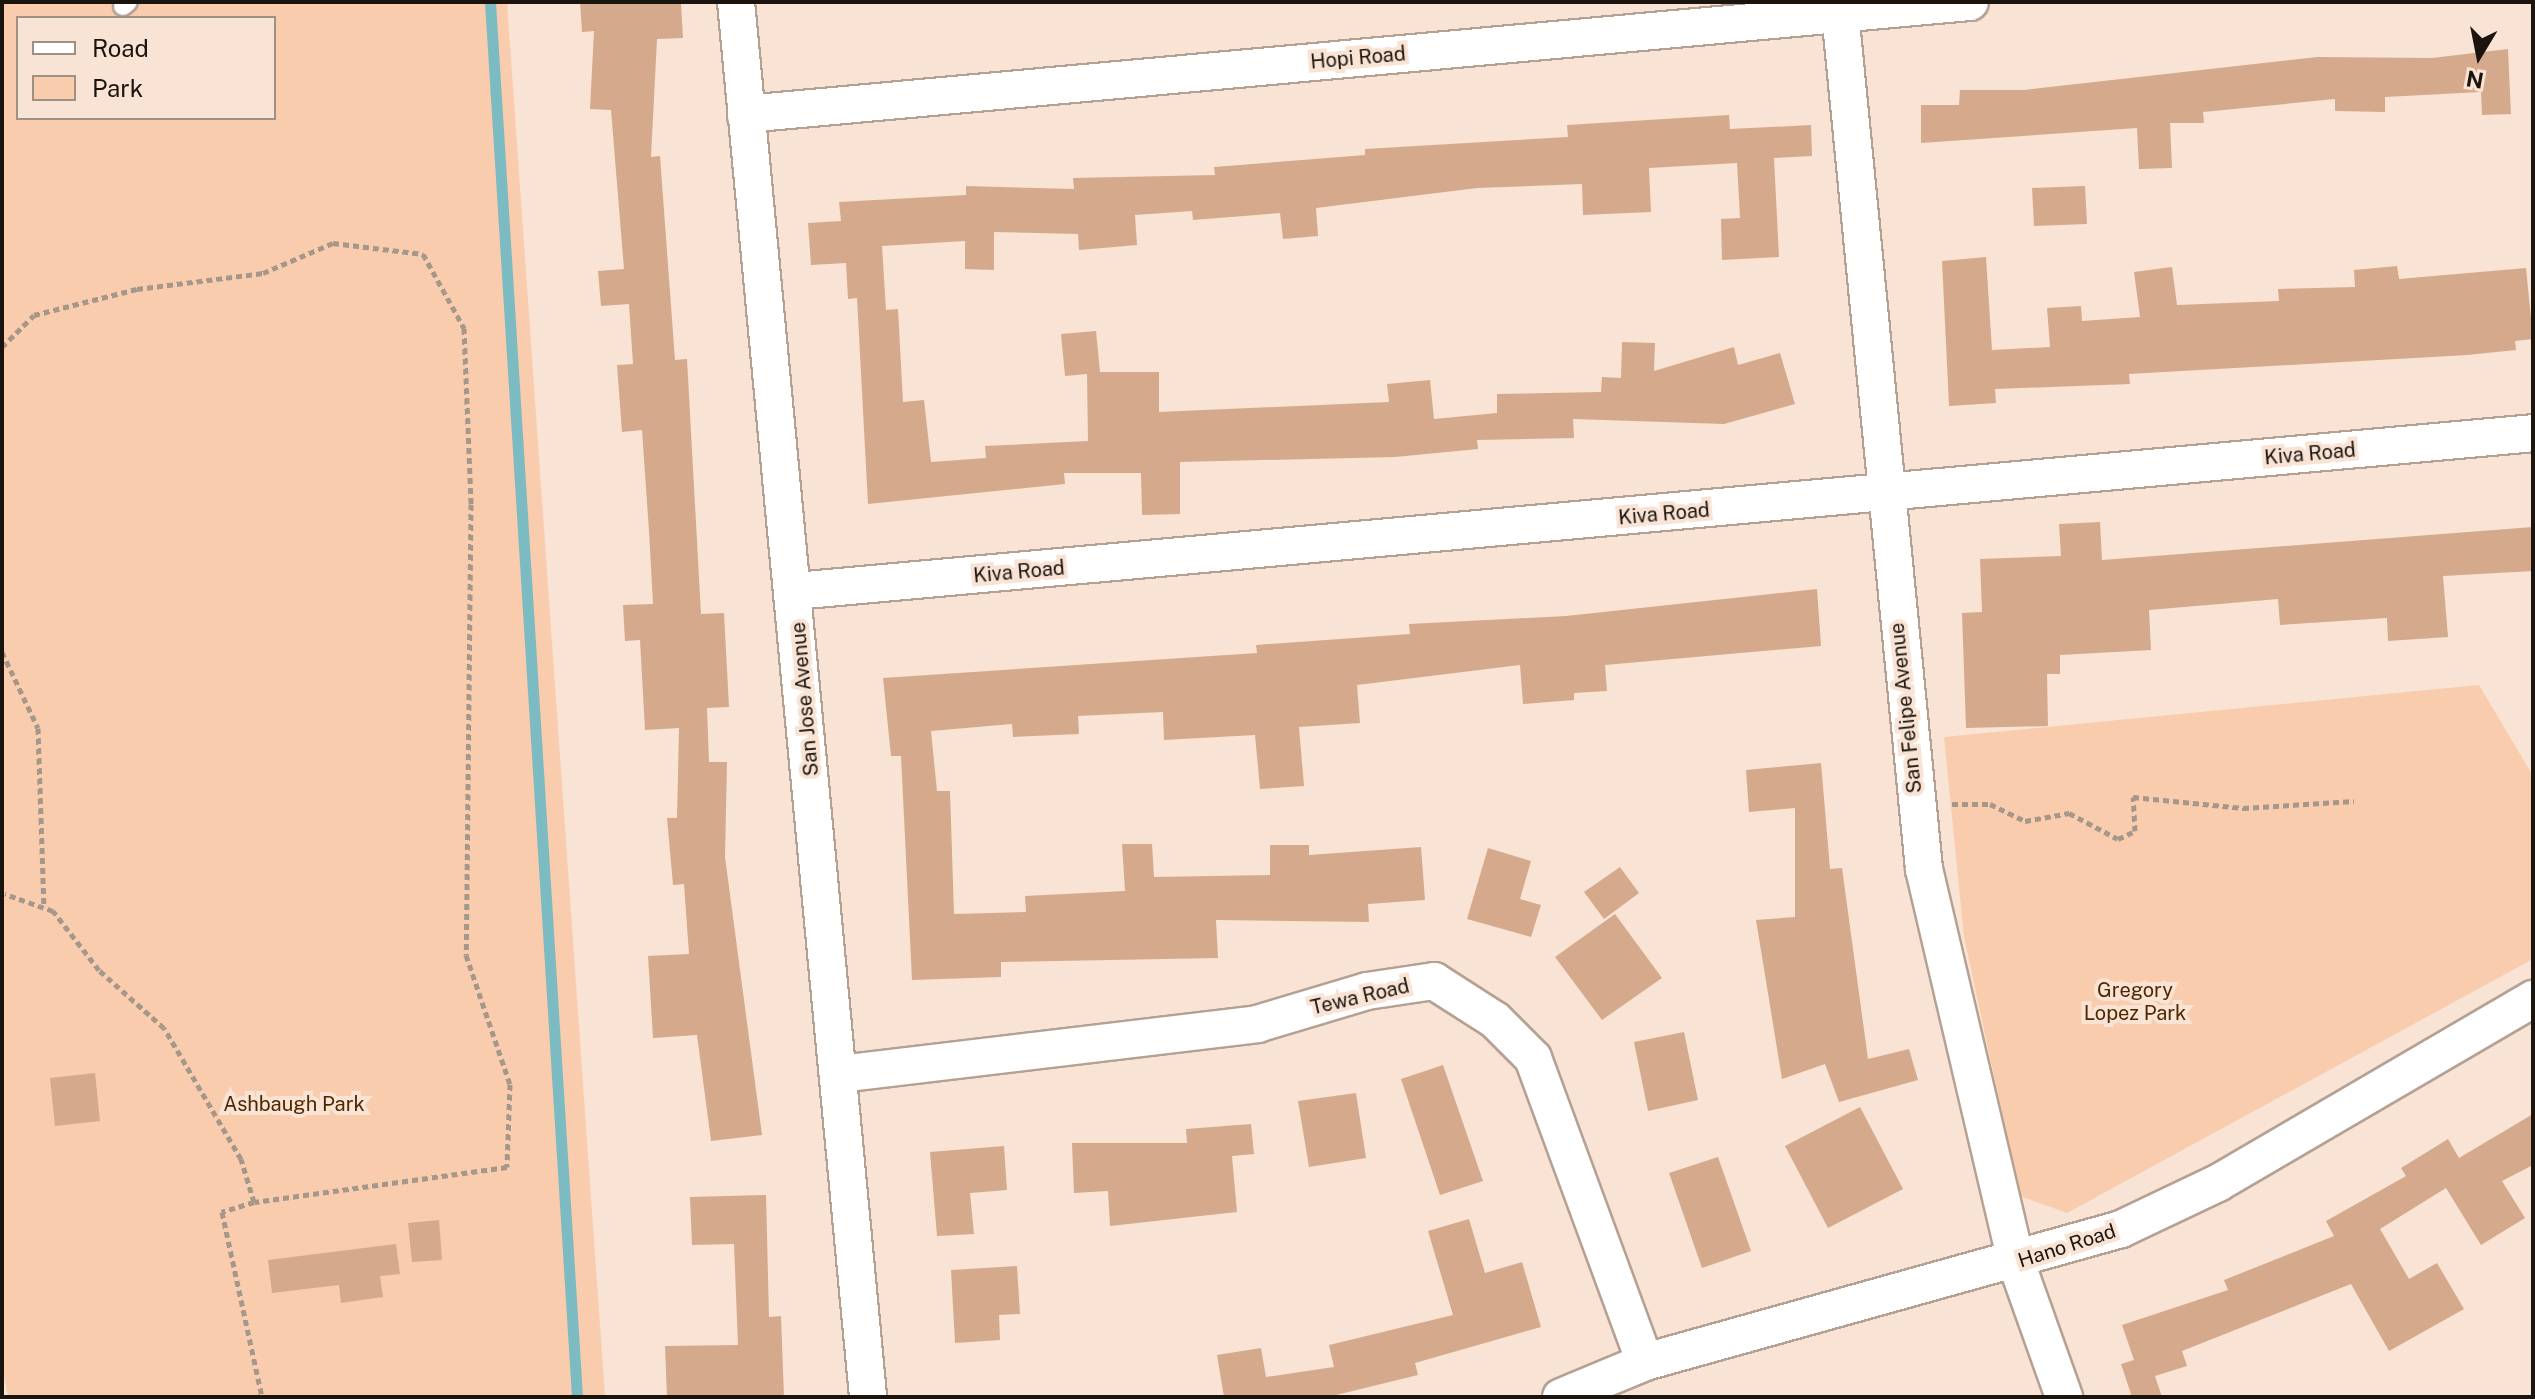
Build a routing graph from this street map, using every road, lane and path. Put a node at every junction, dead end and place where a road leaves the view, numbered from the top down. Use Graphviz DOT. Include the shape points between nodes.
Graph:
graph roads {
  1 [pos="736,2"];
  2 [pos="1970,2"];
  3 [pos="1839,8"];
  4 [pos="746,114"];
  5 [pos="2,347"];
  6 [pos="2533,433"];
  7 [pos="1886,494"];
  8 [pos="795,591"];
  9 [pos="2,652"];
  10 [pos="2354,801"];
  11 [pos="1939,805"];
  12 [pos="5,894"];
  13 [pos="44,907"];
  14 [pos="2533,999"];
  15 [pos="840,1074"];
  16 [pos="254,1202"];
  17 [pos="2016,1262"];
  18 [pos="1645,1362"];
  19 [pos="262,1397"];
  20 [pos="868,1397"];
  21 [pos="1561,1397"];
  22 [pos="2064,1397"];
  1 -- 4 [label="street, San Jose Avenue"];
  2 -- 3 [label="street, Hopi Road"];
  3 -- 4 [label="street, Hopi Road"];
  3 -- 7 [label="street, San Felipe Avenue"];
  4 -- 8 [label="street, San Jose Avenue"];
  5 -- 16 [label="path" via="34,315 137,289 263,273 333,243 423,254 464,328 471,489 466,955 510,1084 507,1167"];
  6 -- 7 [label="street, Kiva Road"];
  7 -- 8 [label="street, Kiva Road"];
  7 -- 17 [label="street, San Felipe Avenue" via="1924,869"];
  8 -- 15 [label="street, San Jose Avenue"];
  9 -- 13 [label="path" via="38,728"];
  10 -- 11 [label="path" via="2243,808 2133,797 2135,831 2118,839 2069,813 2025,821 1990,804"];
  12 -- 13 [label="path"];
  13 -- 16 [label="path" via="164,1028 241,1159"];
  14 -- 17 [label="street, Hano Road" via="2189,1200"];
  15 -- 18 [label="street, Tewa Road" via="1257,1024 1367,991 1434,981 1495,1020 1533,1058"];
  15 -- 20 [label="street, San Jose Avenue"];
  16 -- 19 [label="path" via="222,1212"];
  17 -- 18 [label="street, Hano Road"];
  17 -- 22 [label="street, San Felipe Avenue"];
  18 -- 21 [label="street, Hano Road"];
}
